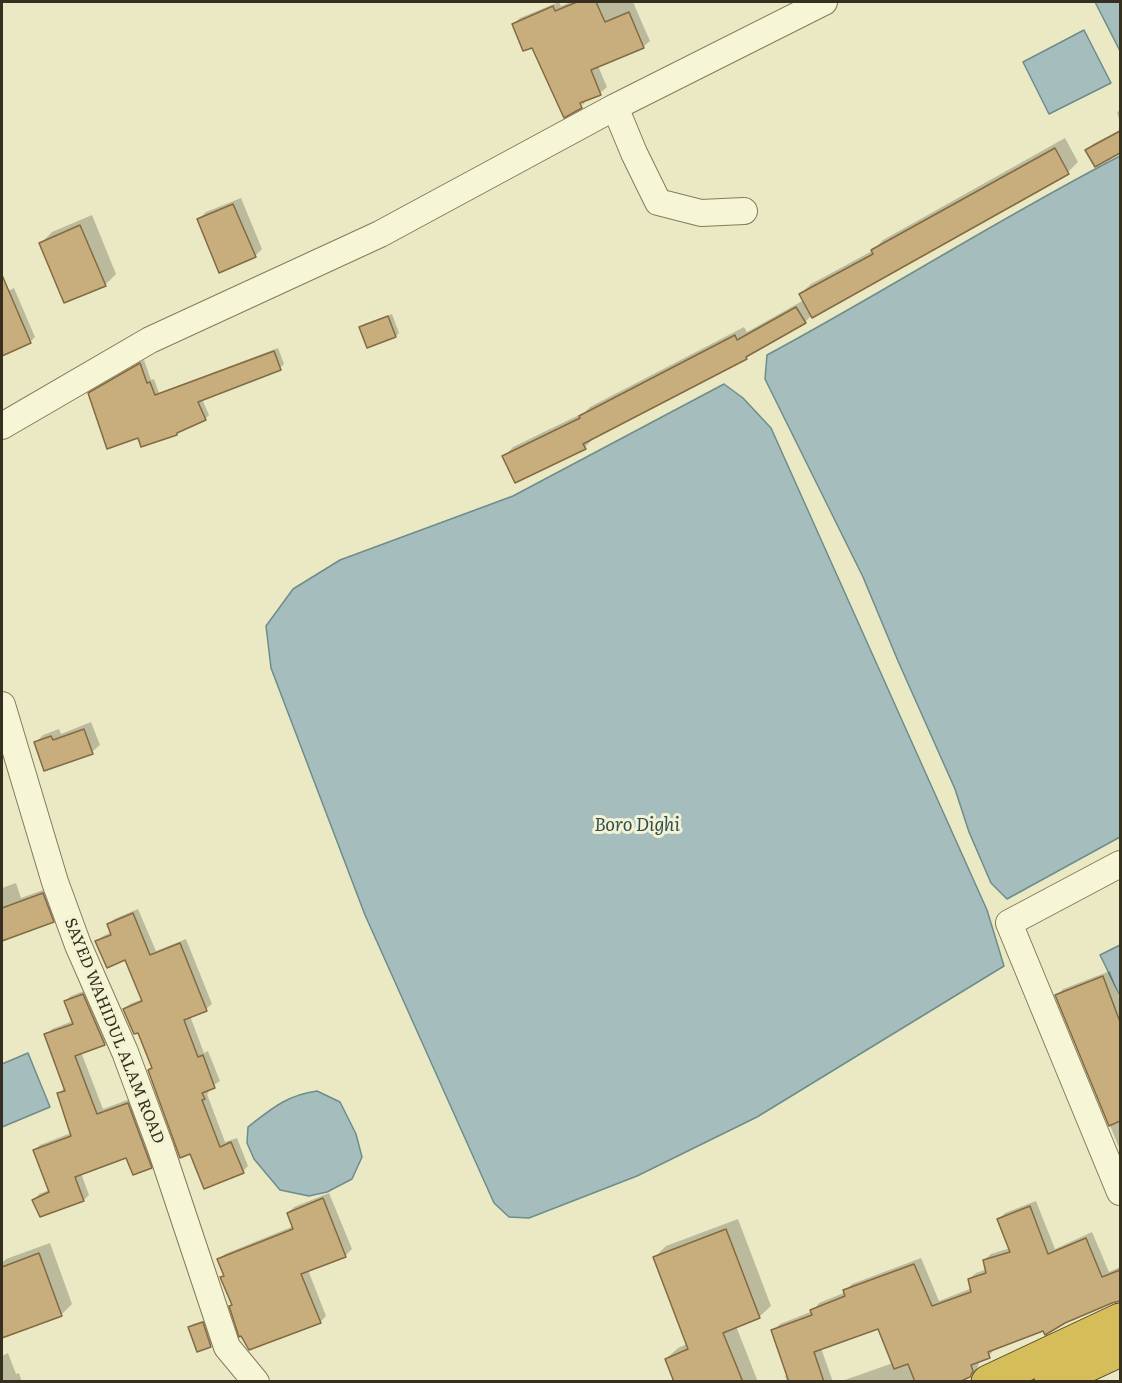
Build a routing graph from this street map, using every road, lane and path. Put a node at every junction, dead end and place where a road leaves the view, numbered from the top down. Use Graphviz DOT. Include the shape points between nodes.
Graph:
graph roads {
  1 [pos="824,2"];
  2 [pos="615,107"];
  3 [pos="744,211"];
  4 [pos="2,426"];
  5 [pos="2,705"];
  6 [pos="1120,864"];
  7 [pos="1120,1192"];
  8 [pos="1120,1320"];
  9 [pos="1120,1350"];
  10 [pos="256,1382"];
  11 [pos="988,1382"];
  12 [pos="1051,1382"];
  1 -- 2 [label="street"];
  2 -- 3 [label="street" via="658,202 701,213"];
  2 -- 4 [label="street" via="380,234 150,340"];
  5 -- 10 [label="street, SAYED WAHIDUL ALAM ROAD" via="55,882 157,1138 227,1347"];
  6 -- 7 [label="street" via="1009,923"];
  8 -- 11 [label="highway"];
  9 -- 12 [label="highway"];
}
